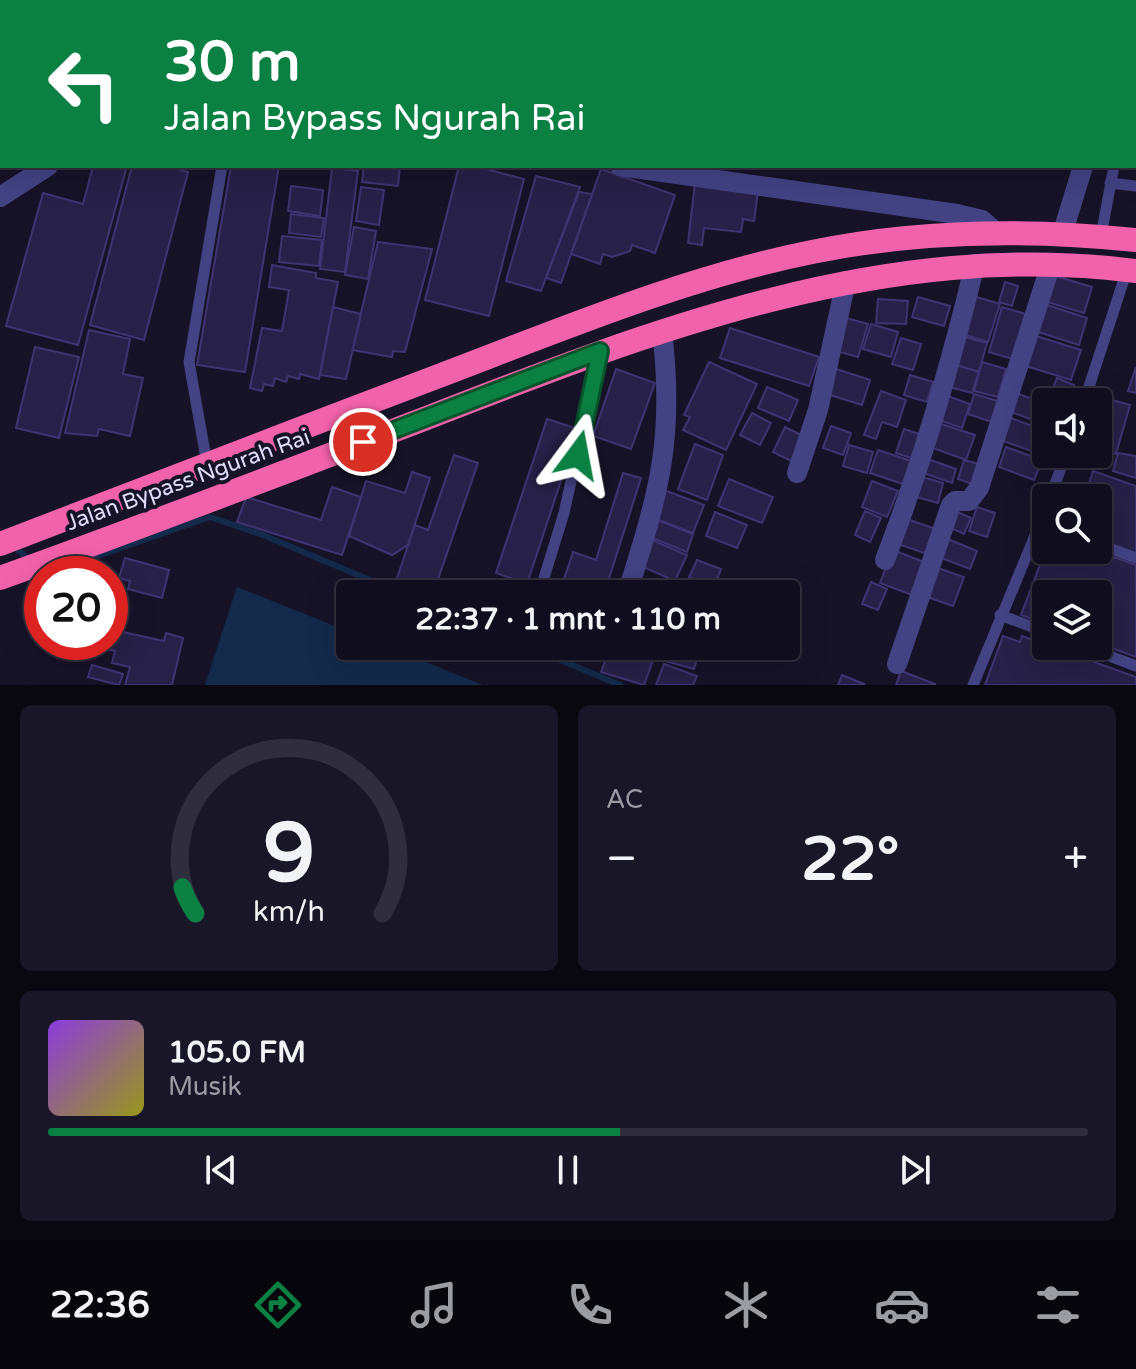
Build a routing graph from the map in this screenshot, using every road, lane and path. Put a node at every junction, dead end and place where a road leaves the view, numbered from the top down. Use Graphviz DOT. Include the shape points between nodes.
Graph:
graph roads {
  1 [pos="45,168"];
  2 [pos="222,168"];
  3 [pos="634,168"];
  4 [pos="1082,168"];
  5 [pos="1114,168"];
  6 [pos="1110,183"];
  7 [pos="1136,186"];
  8 [pos="0,197"];
  9 [pos="997,233"];
  10 [pos="1062,235"];
  11 [pos="1101,236"];
  12 [pos="1136,240"];
  13 [pos="975,264"];
  14 [pos="1051,264"];
  15 [pos="1131,271"];
  16 [pos="846,281"];
  17 [pos="662,331"];
  18 [pos="600,351"];
  19 [pos="1089,388"];
  20 [pos="207,464"];
  21 [pos="797,473"];
  22 [pos="2,543"];
  23 [pos="1032,549"];
  24 [pos="1112,549"];
  25 [pos="1136,558"];
  26 [pos="885,560"];
  27 [pos="8,575"];
  28 [pos="543,580"];
  29 [pos="631,580"];
  30 [pos="1000,615"];
  31 [pos="1032,627"];
  32 [pos="1112,657"];
  33 [pos="897,664"];
  34 [pos="1136,666"];
  35 [pos="973,685"];
  1 -- 8 [label="street"];
  2 -- 20 [label="lane" via="189,362"];
  3 -- 9 [label="street" via="957,214 982,220"];
  4 -- 10 [label="street"];
  5 -- 6 [label="lane"];
  6 -- 7 [label="lane"];
  6 -- 11 [label="lane"];
  9 -- 10 [label="highway, Jalan Bypass Ngurah Rai"];
  9 -- 20 [label="highway, Jalan Bypass Ngurah Rai" via="899,238 810,252 695,284"];
  10 -- 11 [label="highway, Jalan Bypass Ngurah Rai"];
  11 -- 12 [label="highway, Jalan Bypass Ngurah Rai"];
  13 -- 14 [label="highway, Jalan Bypass Ngurah Rai"];
  13 -- 16 [label="highway, Jalan Bypass Ngurah Rai"];
  13 -- 26 [label="street" via="956,343"];
  14 -- 15 [label="highway, Jalan Bypass Ngurah Rai"];
  14 -- 33 [label="street" via="979,488 969,501 951,505"];
  15 -- 19 [label="lane"];
  16 -- 17 [label="highway, Jalan Bypass Ngurah Rai"];
  16 -- 21 [label="street" via="818,410"];
  17 -- 18 [label="highway, Jalan Bypass Ngurah Rai"];
  17 -- 29 [label="street" via="669,388 665,457"];
  18 -- 27 [label="highway, Jalan Bypass Ngurah Rai"];
  18 -- 28 [label="lane"];
  20 -- 22 [label="highway, Jalan Bypass Ngurah Rai"];
  23 -- 30 [label="lane"];
  24 -- 25 [label="lane"];
  30 -- 31 [label="lane"];
  30 -- 35 [label="lane"];
  32 -- 34 [label="lane"];
}
